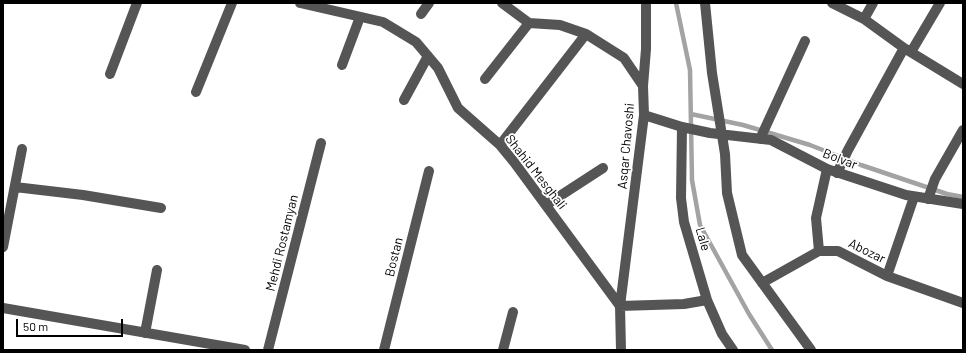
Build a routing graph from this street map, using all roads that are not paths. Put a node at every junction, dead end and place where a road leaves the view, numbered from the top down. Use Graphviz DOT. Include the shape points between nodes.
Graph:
graph roads {
  1 [pos="137,3"];
  2 [pos="232,3"];
  3 [pos="429,3"];
  4 [pos="502,3"];
  5 [pos="646,3"];
  6 [pos="706,3"];
  7 [pos="832,3"];
  8 [pos="873,3"];
  9 [pos="940,3"];
  10 [pos="305,4"];
  11 [pos="421,14"];
  12 [pos="360,17"];
  13 [pos="864,19"];
  14 [pos="529,22"];
  15 [pos="586,34"];
  16 [pos="805,41"];
  17 [pos="907,50"];
  18 [pos="428,56"];
  19 [pos="342,65"];
  20 [pos="110,74"];
  21 [pos="485,79"];
  22 [pos="963,84"];
  23 [pos="643,86"];
  24 [pos="196,92"];
  25 [pos="404,100"];
  26 [pos="644,115"];
  27 [pos="682,127"];
  28 [pos="963,130"];
  29 [pos="721,131"];
  30 [pos="760,139"];
  31 [pos="321,143"];
  32 [pos="500,145"];
  33 [pos="22,149"];
  34 [pos="603,168"];
  35 [pos="827,170"];
  36 [pos="429,171"];
  37 [pos="837,173"];
  38 [pos="15,187"];
  39 [pos="914,196"];
  40 [pos="928,199"];
  41 [pos="963,204"];
  42 [pos="546,205"];
  43 [pos="161,208"];
  44 [pos="3,247"];
  45 [pos="818,251"];
  46 [pos="157,270"];
  47 [pos="887,276"];
  48 [pos="762,283"];
  49 [pos="706,300"];
  50 [pos="963,303"];
  51 [pos="620,306"];
  52 [pos="3,308"];
  53 [pos="513,312"];
  54 [pos="145,333"];
  55 [pos="245,350"];
  56 [pos="268,350"];
  57 [pos="384,350"];
  58 [pos="503,350"];
  59 [pos="621,350"];
  60 [pos="733,350"];
  61 [pos="811,350"];
  1 -- 20 [label="street"];
  2 -- 24 [label="street"];
  3 -- 11 [label="street"];
  4 -- 14 [label="street, Asqar Chavoshi"];
  5 -- 23 [label="street"];
  6 -- 29 [label="street" via="712,73"];
  7 -- 13 [label="street"];
  8 -- 13 [label="street"];
  9 -- 17 [label="street"];
  10 -- 12 [label="street, Shahid Mesghali"];
  12 -- 18 [label="street, Shahid Mesghali" via="383,22 416,42"];
  12 -- 19 [label="street"];
  13 -- 17 [label="street"];
  14 -- 15 [label="street, Asqar Chavoshi" via="560,25"];
  14 -- 21 [label="street"];
  15 -- 23 [label="street, Asqar Chavoshi" via="624,58"];
  15 -- 32 [label="street"];
  16 -- 30 [label="street"];
  17 -- 22 [label="street"];
  17 -- 37 [label="street"];
  18 -- 25 [label="street"];
  18 -- 32 [label="street, Shahid Mesghali" via="438,68 458,108"];
  23 -- 26 [label="street, Asqar Chavoshi"];
  26 -- 27 [label="street, Bolvar"];
  26 -- 51 [label="street, Asqar Chavoshi"];
  27 -- 29 [label="street, Bolvar" via="710,133"];
  27 -- 49 [label="street, Lale" via="681,198 684,222"];
  28 -- 40 [label="street" via="934,179"];
  29 -- 30 [label="street, Bolvar"];
  29 -- 48 [label="street" via="727,193 742,255"];
  30 -- 35 [label="street, Bolvar" via="771,140"];
  31 -- 56 [label="street, Mehdi Rostamyan"];
  32 -- 42 [label="street, Shahid Mesghali"];
  33 -- 38 [label="street"];
  34 -- 42 [label="street"];
  35 -- 37 [label="street, Bolvar"];
  35 -- 45 [label="street" via="816,218"];
  36 -- 57 [label="street, Bostan"];
  37 -- 39 [label="street, Bolvar"];
  38 -- 43 [label="street"];
  38 -- 44 [label="street"];
  39 -- 40 [label="street, Bolvar"];
  39 -- 47 [label="street"];
  40 -- 41 [label="street, Bolvar"];
  42 -- 51 [label="street, Shahid Mesghali"];
  45 -- 47 [label="street, Abozar" via="838,251"];
  45 -- 48 [label="street, Abozar"];
  46 -- 54 [label="street"];
  47 -- 50 [label="street, Abozar"];
  48 -- 61 [label="street"];
  49 -- 51 [label="street" via="684,304"];
  49 -- 60 [label="street, Lale" via="722,334"];
  51 -- 59 [label="street, Asqar Chavoshi"];
  52 -- 54 [label="street"];
  53 -- 58 [label="street"];
  54 -- 55 [label="street"];
}
